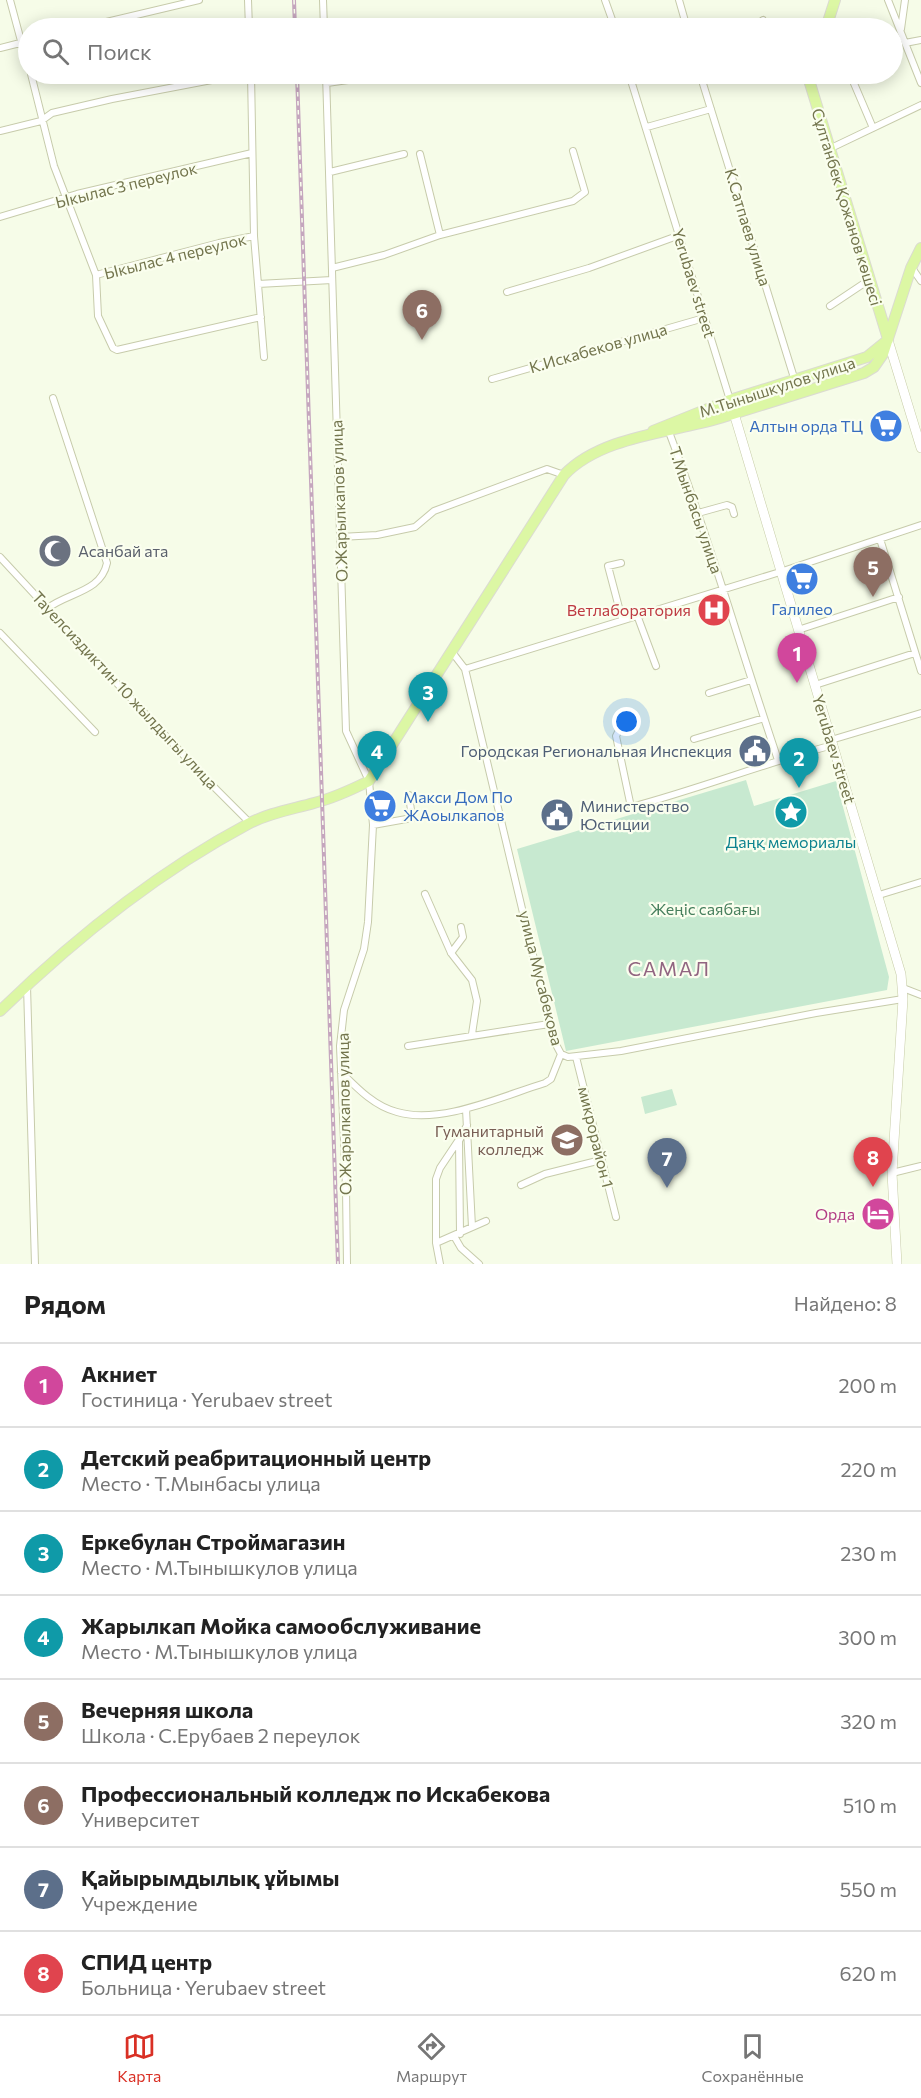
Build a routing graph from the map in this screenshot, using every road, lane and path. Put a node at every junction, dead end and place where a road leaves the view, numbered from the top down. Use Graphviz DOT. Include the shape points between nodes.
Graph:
graph roads {
  1 [pos="10,0"];
  2 [pos="198,0"];
  3 [pos="248,0"];
  4 [pos="323,0"];
  5 [pos="605,0"];
  6 [pos="679,0"];
  7 [pos="835,0"];
  8 [pos="888,0"];
  9 [pos="905,0"];
  10 [pos="123,18"];
  11 [pos="249,18"];
  12 [pos="324,18"];
  13 [pos="611,18"];
  14 [pos="684,18"];
  15 [pos="829,18"];
  16 [pos="895,18"];
  17 [pos="902,18"];
  18 [pos="18,22"];
  19 [pos="903,38"];
  20 [pos="921,40"];
  21 [pos="905,43"];
  22 [pos="18,44"];
  23 [pos="0,48"];
  24 [pos="921,83"];
  25 [pos="33,84"];
  26 [pos="191,84"];
  27 [pos="251,84"];
  28 [pos="327,84"];
  29 [pos="632,84"];
  30 [pos="703,84"];
  31 [pos="810,84"];
  32 [pos="854,84"];
  33 [pos="921,105"];
  34 [pos="711,110"];
  35 [pos="41,121"];
  36 [pos="646,127"];
  37 [pos="873,128"];
  38 [pos="0,131"];
  39 [pos="828,149"];
  40 [pos="573,151"];
  41 [pos="252,153"];
  42 [pos="404,154"];
  43 [pos="420,154"];
  44 [pos="330,172"];
  45 [pos="66,198"];
  46 [pos="0,217"];
  47 [pos="440,235"];
  48 [pos="680,235"];
  49 [pos="254,236"];
  50 [pos="921,248"];
  51 [pos="332,267"];
  52 [pos="911,268"];
  53 [pos="96,275"];
  54 [pos="333,280"];
  55 [pos="869,280"];
  56 [pos="921,280"];
  57 [pos="258,284"];
  58 [pos="507,292"];
  59 [pos="830,306"];
  60 [pos="261,317"];
  61 [pos="704,318"];
  62 [pos="888,339"];
  63 [pos="264,357"];
  64 [pos="492,379"];
  65 [pos="795,381"];
  66 [pos="53,398"];
  67 [pos="730,400"];
  68 [pos="734,414"];
  69 [pos="669,432"];
  70 [pos="637,438"];
  71 [pos="921,448"];
  72 [pos="564,475"];
  73 [pos="698,513"];
  74 [pos="734,514"];
  75 [pos="921,525"];
  76 [pos="340,537"];
  77 [pos="880,539"];
  78 [pos="0,557"];
  79 [pos="621,563"];
  80 [pos="780,572"];
  81 [pos="723,589"];
  82 [pos="899,597"];
  83 [pos="48,608"];
  84 [pos="637,615"];
  85 [pos="622,620"];
  86 [pos="798,630"];
  87 [pos="0,633"];
  88 [pos="452,652"];
  89 [pos="915,653"];
  90 [pos="656,666"];
  91 [pos="465,669"];
  92 [pos="921,671"];
  93 [pos="751,680"];
  94 [pos="815,685"];
  95 [pos="709,693"];
  96 [pos="921,713"];
  97 [pos="764,718"];
  98 [pos="617,720"];
  99 [pos="95,732"];
  100 [pos="694,739"];
  101 [pos="832,742"];
  102 [pos="778,760"];
  103 [pos="369,781"];
  104 [pos="409,795"];
  105 [pos="250,822"];
  106 [pos="374,825"];
  107 [pos="921,882"];
  108 [pos="425,894"];
  109 [pos="879,896"];
  110 [pos="461,927"];
  111 [pos="451,953"];
  112 [pos="27,985"];
  113 [pos="903,988"];
  114 [pos="921,995"];
  115 [pos="903,999"];
  116 [pos="0,1011"];
  117 [pos="549,1024"];
  118 [pos="472,1034"];
  119 [pos="408,1046"];
  120 [pos="561,1054"];
  121 [pos="576,1057"];
  122 [pos="341,1071"];
  123 [pos="466,1108"];
  124 [pos="467,1125"];
  125 [pos="459,1141"];
  126 [pos="602,1160"];
  127 [pos="921,1166"];
  128 [pos="892,1173"];
  129 [pos="521,1185"];
  130 [pos="616,1217"];
  131 [pos="486,1221"];
  132 [pos="472,1227"];
  133 [pos="457,1235"];
  134 [pos="436,1243"];
  135 [pos="35,1264"];
  136 [pos="346,1264"];
  137 [pos="440,1264"];
  138 [pos="479,1264"];
  139 [pos="897,1264"];
  1 -- 18 [label="street"];
  2 -- 10 [label="street"];
  3 -- 11 [label="street"];
  4 -- 12 [label="street"];
  5 -- 13 [label="street"];
  6 -- 14 [label="street"];
  7 -- 15 [label="main road"];
  8 -- 16 [label="street"];
  9 -- 17 [label="street"];
  19 -- 21 [label="street"];
  20 -- 21 [label="street"];
  21 -- 24 [label="street"];
  22 -- 23 [label="street"];
  25 -- 35 [label="street"];
  26 -- 35 [label="street" via="52,113"];
  27 -- 41 [label="street"];
  28 -- 44 [label="street, О.Жарылкапов улица"];
  29 -- 36 [label="street, Yerubaev street"];
  30 -- 34 [label="street, К.Сатпаев улица"];
  31 -- 39 [label="main road, Сұлтанбек Қожанов көшесі"];
  32 -- 37 [label="street"];
  33 -- 37 [label="street"];
  34 -- 36 [label="street"];
  34 -- 65 [label="street, К.Сатпаев улица"];
  35 -- 38 [label="street"];
  35 -- 45 [label="street"];
  36 -- 48 [label="street, Yerubaev street"];
  37 -- 39 [label="street"];
  39 -- 55 [label="main road, Сұлтанбек Қожанов көшесі"];
  40 -- 47 [label="street" via="585,192 573,201"];
  41 -- 45 [label="street, Ыкылас 3 переулок"];
  41 -- 49 [label="street"];
  42 -- 44 [label="street"];
  43 -- 47 [label="street"];
  44 -- 51 [label="street, О.Жарылкапов улица"];
  45 -- 46 [label="street, Ыкылас 3 переулок"];
  45 -- 53 [label="street"];
  47 -- 51 [label="street" via="384,255"];
  48 -- 58 [label="street"];
  48 -- 61 [label="street, Yerubaev street"];
  49 -- 53 [label="street, Ыкылас 4 переулок"];
  49 -- 57 [label="street"];
  50 -- 52 [label="main road"];
  51 -- 54 [label="street, О.Жарылкапов улица"];
  52 -- 56 [label="street"];
  52 -- 62 [label="main road"];
  53 -- 60 [label="street" via="98,316 115,349"];
  54 -- 57 [label="street"];
  54 -- 76 [label="street, О.Жарылкапов улица"];
  55 -- 59 [label="street"];
  55 -- 62 [label="main road, Сұлтанбек Қожанов көшесі"];
  57 -- 60 [label="street"];
  60 -- 63 [label="street"];
  61 -- 64 [label="street, К.Искабеков улица"];
  61 -- 67 [label="street, Yerubaev street"];
  62 -- 65 [label="main road, М.Тынышкулов улица" via="867,357"];
  62 -- 68 [label="main road, М.Тынышкулов улица" via="879,361 864,373"];
  62 -- 71 [label="main road"];
  65 -- 67 [label="main road, М.Тынышкулов улица"];
  66 -- 83 [label="street" via="107,563 98,583"];
  67 -- 68 [label="main road, Yerubaev street"];
  67 -- 70 [label="main road, М.Тынышкулов улица"];
  68 -- 69 [label="main road, М.Тынышкулов улица"];
  68 -- 80 [label="main road, Yerubaev street"];
  69 -- 70 [label="main road, М.Тынышкулов улица"];
  69 -- 73 [label="street, Т.Мынбасы улица"];
  70 -- 72 [label="main road, М.Тынышкулов улица" via="586,455"];
  72 -- 76 [label="street" via="547,469 434,511 415,527"];
  72 -- 88 [label="main road, М.Тынышкулов улица"];
  73 -- 74 [label="street" via="727,505"];
  73 -- 81 [label="street, Т.Мынбасы улица"];
  75 -- 77 [label="street"];
  76 -- 103 [label="street, О.Жарылкапов улица" via="346,731"];
  77 -- 80 [label="street"];
  77 -- 82 [label="street"];
  78 -- 83 [label="street, Тауелсиздиктин 10 жылдыгы улица"];
  79 -- 85 [label="street" via="608,566"];
  80 -- 81 [label="street"];
  80 -- 86 [label="main road, Yerubaev street"];
  81 -- 84 [label="street, Т.Мынбасы улица"];
  81 -- 93 [label="street, Т.Мынбасы улица"];
  82 -- 86 [label="street"];
  82 -- 89 [label="street"];
  83 -- 105 [label="street, Тауелсиздиктин 10 жылдыгы улица"];
  84 -- 85 [label="street, Т.Мынбасы улица"];
  84 -- 90 [label="street"];
  85 -- 91 [label="street, Т.Мынбасы улица"];
  86 -- 94 [label="main road, Yerubaev street"];
  87 -- 99 [label="street"];
  88 -- 91 [label="street"];
  88 -- 103 [label="main road, М.Тынышкулов улица"];
  89 -- 92 [label="street"];
  89 -- 94 [label="street"];
  91 -- 117 [label="street, улица Мусабекова"];
  93 -- 95 [label="street"];
  93 -- 97 [label="street, Т.Мынбасы улица"];
  94 -- 101 [label="main road, Yerubaev street"];
  96 -- 101 [label="street"];
  97 -- 100 [label="street"];
  97 -- 102 [label="street, Т.Мынбасы улица"];
  98 -- 102 [label="street" via="616,736 631,807"];
  101 -- 102 [label="street"];
  101 -- 109 [label="main road, Yerubaev street"];
  103 -- 105 [label="main road, М.Тынышкулов улица" via="345,794"];
  103 -- 106 [label="street, О.Жарылкапов улица"];
  104 -- 106 [label="street" via="412,818"];
  105 -- 112 [label="main road, М.Тынышкулов улица" via="123,901"];
  106 -- 122 [label="street, О.Жарылкапов улица" via="368,922 364,949 344,1010"];
  107 -- 109 [label="street"];
  108 -- 111 [label="street"];
  109 -- 113 [label="main road, Yerubaev street"];
  110 -- 111 [label="street" via="463,937"];
  111 -- 118 [label="street" via="472,980 477,1001"];
  112 -- 116 [label="main road, М.Тынышкулов улица"];
  112 -- 135 [label="street"];
  113 -- 114 [label="street"];
  113 -- 115 [label="main road, Yerubaev street"];
  115 -- 121 [label="street, улица Мусабекова"];
  115 -- 128 [label="main road, Yerubaev street"];
  117 -- 118 [label="street"];
  117 -- 120 [label="street, улица Мусабекова"];
  118 -- 119 [label="street"];
  120 -- 121 [label="street, улица Мусабекова"];
  120 -- 123 [label="street" via="551,1079"];
  121 -- 126 [label="street, микрорайон 1"];
  122 -- 123 [label="street" via="375,1102 397,1112 417,1114"];
  122 -- 136 [label="street, О.Жарылкапов улица"];
  123 -- 124 [label="street"];
  124 -- 125 [label="street"];
  124 -- 132 [label="street"];
  125 -- 133 [label="street"];
  125 -- 134 [label="street" via="436,1179"];
  126 -- 129 [label="street" via="545,1174"];
  126 -- 130 [label="street, микрорайон 1"];
  127 -- 128 [label="street"];
  128 -- 139 [label="main road, Yerubaev street"];
  131 -- 132 [label="street"];
  132 -- 133 [label="street"];
  133 -- 134 [label="street"];
  133 -- 138 [label="street" via="461,1248"];
  134 -- 137 [label="street"];
}
